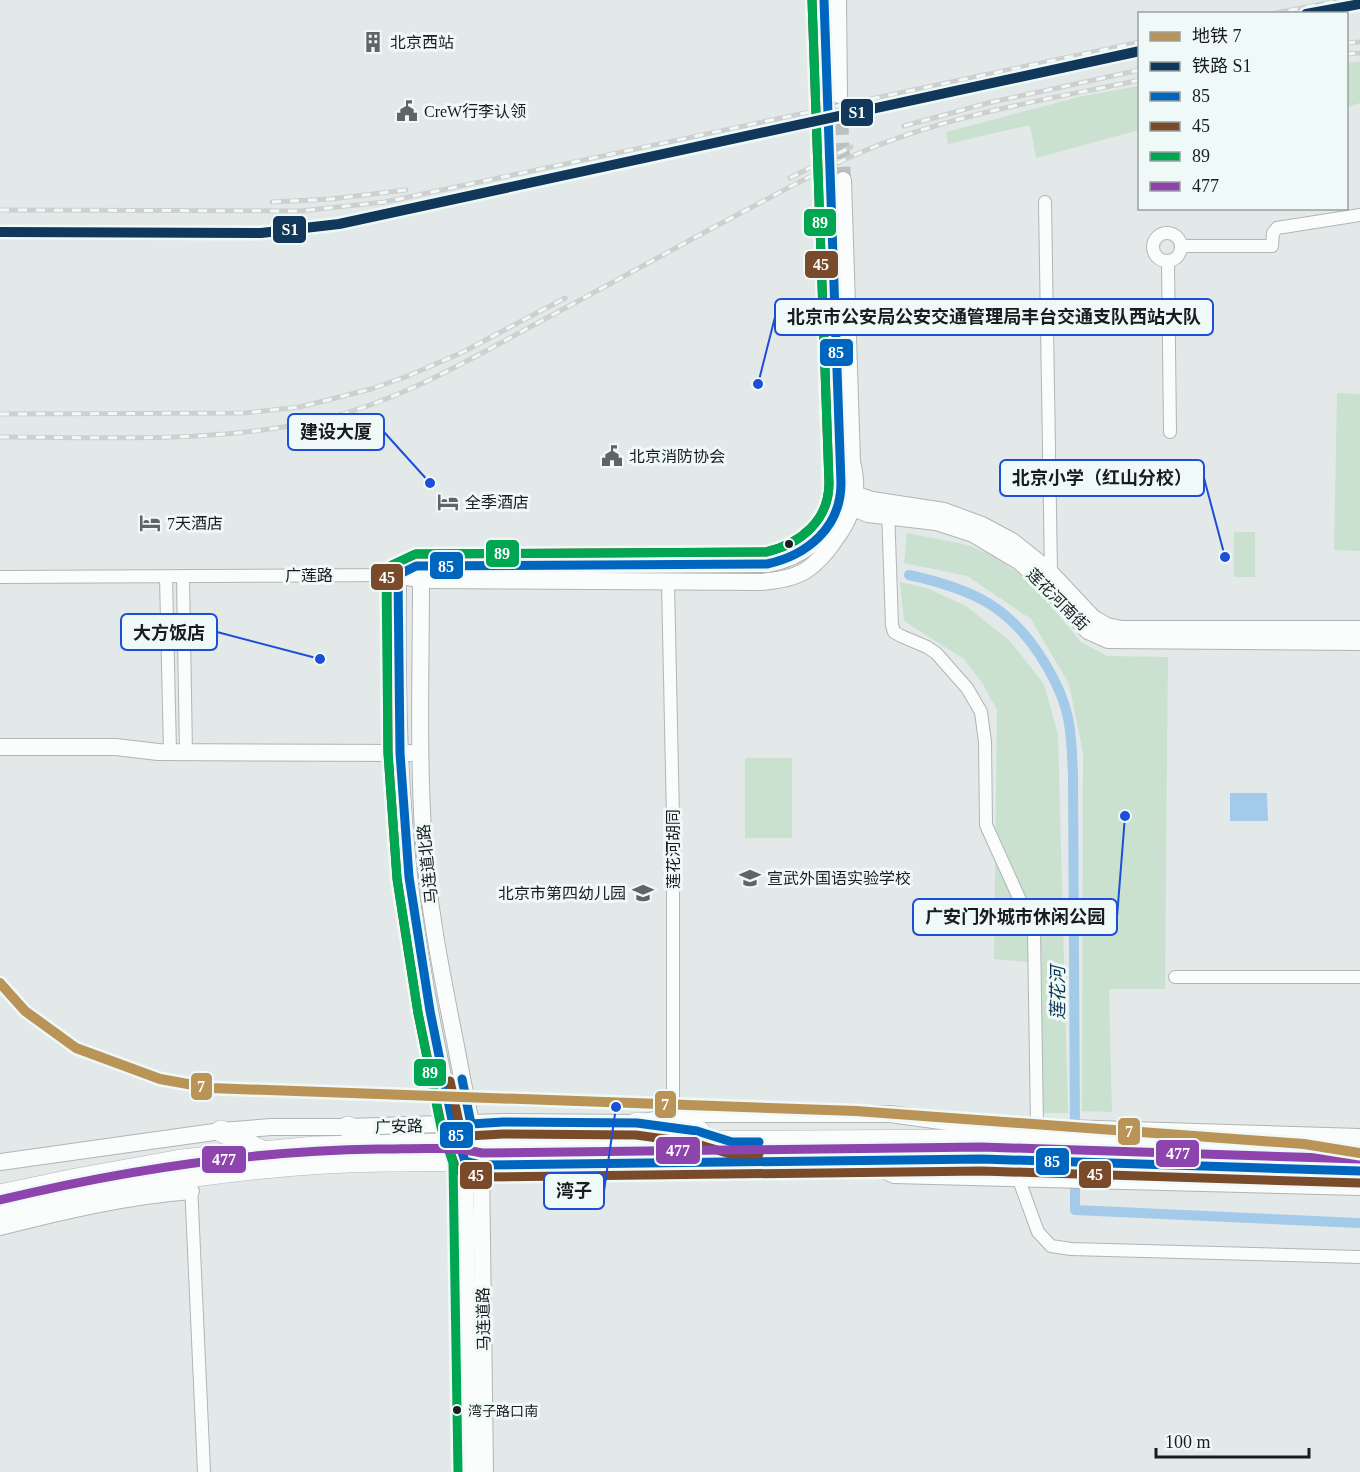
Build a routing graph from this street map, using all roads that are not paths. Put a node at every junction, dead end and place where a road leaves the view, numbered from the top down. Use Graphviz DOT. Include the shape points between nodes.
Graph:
graph roads {
  1 [pos="824,0"];
  2 [pos="838,0"];
  3 [pos="837,183"];
  4 [pos="1045,202"];
  5 [pos="1360,215"];
  6 [pos="1181,246"];
  7 [pos="1168,262"];
  8 [pos="1170,432"];
  9 [pos="847,499"];
  10 [pos="888,509"];
  11 [pos="1051,573"];
  12 [pos="398,575"];
  13 [pos="175,576"];
  14 [pos="0,577"];
  15 [pos="420,580"];
  16 [pos="668,582"];
  17 [pos="1360,629"];
  18 [pos="1360,642"];
  19 [pos="0,747"];
  20 [pos="178,752"];
  21 [pos="421,752"];
  22 [pos="400,753"];
  23 [pos="1175,977"];
  24 [pos="1360,977"];
  25 [pos="673,1116"];
  26 [pos="936,1120"];
  27 [pos="638,1123"];
  28 [pos="348,1127"];
  29 [pos="221,1131"];
  30 [pos="975,1132"];
  31 [pos="1360,1137"];
  32 [pos="872,1141"];
  33 [pos="732,1142"];
  34 [pos="468,1144"];
  35 [pos="374,1145"];
  36 [pos="1045,1147"];
  37 [pos="1360,1151"];
  38 [pos="262,1152"];
  39 [pos="1092,1153"];
  40 [pos="0,1162"];
  41 [pos="1015,1168"];
  42 [pos="1360,1171"];
  43 [pos="191,1184"];
  44 [pos="1360,1187"];
  45 [pos="0,1195"];
  46 [pos="0,1212"];
  47 [pos="0,1227"];
  48 [pos="1360,1257"];
  49 [pos="204,1472"];
  50 [pos="470,1472"];
  51 [pos="485,1472"];
  1 -- 2 [label="main road" via="833,97"];
  3 -- 9 [label="main road" via="854,471"];
  4 -- 11 [label="street"];
  5 -- 6 [label="street" via="1276,228 1272,246"];
  6 -- 7 [label="street" via="1176,258"];
  6 -- 7 [label="street" via="1174,234 1164,233 1156,238 1152,247 1155,256"];
  7 -- 8 [label="street"];
  9 -- 10 [label="main road, 莲花河南街" via="868,514"];
  9 -- 12 [label="main road, 广莲路" via="810,547 783,561 750,565 416,566"];
  9 -- 16 [label="main road" via="846,525 822,558 804,572 783,580 760,582"];
  10 -- 11 [label="main road, 莲花河南街" via="944,511 982,525 1012,542"];
  10 -- 18 [label="main road, 莲花河南街" via="954,526 990,543 1032,572 1088,631 1100,637 1129,641"];
  10 -- 36 [label="street" via="894,632 936,653 967,688 981,712 985,731 986,825 1034,931"];
  11 -- 17 [label="main road, 莲花河南街" via="1094,618 1107,626"];
  12 -- 13 [label="street, 广莲路"];
  12 -- 15 [label="main road"];
  12 -- 22 [label="main road, 马连道北路"];
  13 -- 14 [label="street, 广莲路"];
  13 -- 20 [label="street"];
  15 -- 16 [label="main road"];
  15 -- 21 [label="main road, 马连道北路"];
  16 -- 25 [label="street, 莲花河胡同" via="674,819"];
  19 -- 20 [label="main road" via="117,747"];
  20 -- 22 [label="main road"];
  21 -- 22 [label="main road"];
  21 -- 34 [label="main road, 马连道北路" via="423,830 437,951"];
  22 -- 34 [label="main road, 马连道北路" via="418,942"];
  23 -- 24 [label="street"];
  25 -- 26 [label="main road, 广安路" via="890,1114"];
  25 -- 27 [label="main road, 广安路"];
  26 -- 30 [label="main road, 广安路"];
  26 -- 32 [label="main road"];
  27 -- 33 [label="highway" via="697,1131"];
  27 -- 34 [label="main road, 广安路" via="503,1122"];
  28 -- 29 [label="main road, 广安路"];
  28 -- 34 [label="main road, 广安路"];
  28 -- 35 [label="highway"];
  29 -- 38 [label="highway"];
  29 -- 40 [label="main road, 广安路"];
  30 -- 32 [label="highway"];
  30 -- 36 [label="highway"];
  31 -- 39 [label="main road"];
  32 -- 33 [label="highway"];
  33 -- 34 [label="highway"];
  34 -- 35 [label="highway, 广安路"];
  34 -- 41 [label="highway"];
  34 -- 43 [label="highway, 广安路"];
  34 -- 50 [label="main road, 马连道路"];
  34 -- 51 [label="main road, 马连道路"];
  35 -- 38 [label="highway, 广安路"];
  36 -- 39 [label="highway"];
  36 -- 39 [label="main road"];
  36 -- 41 [label="highway"];
  37 -- 39 [label="highway"];
  38 -- 45 [label="highway, 广安路" via="170,1162"];
  39 -- 42 [label="highway"];
  39 -- 44 [label="main road"];
  41 -- 48 [label="street" via="1038,1232 1051,1246"];
  43 -- 46 [label="highway, 广安路" via="84,1193"];
  43 -- 47 [label="main road, 广安路"];
  43 -- 49 [label="street"];
}
